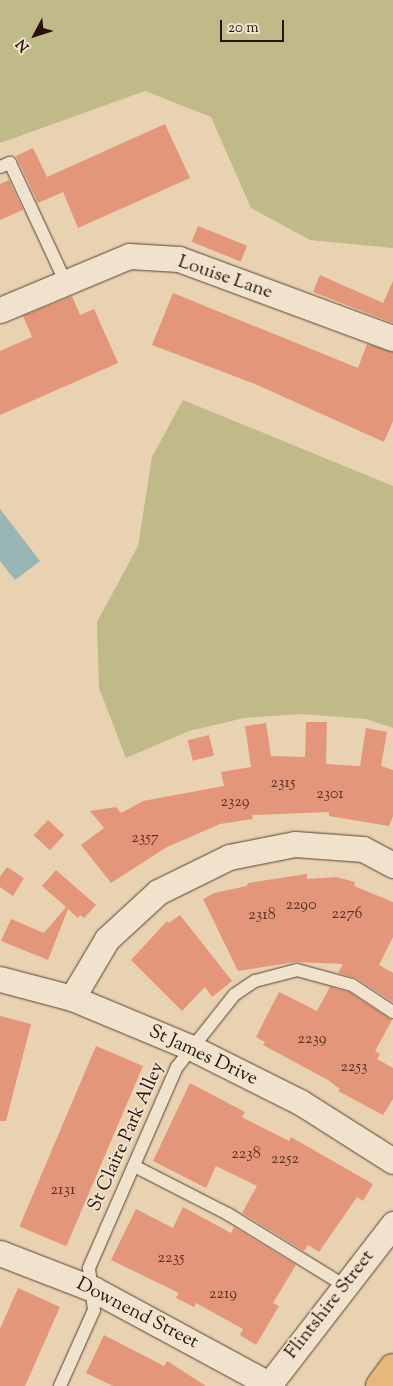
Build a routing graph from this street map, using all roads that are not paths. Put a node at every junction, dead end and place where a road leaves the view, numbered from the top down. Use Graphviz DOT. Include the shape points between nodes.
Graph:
graph roads {
  1 [pos="0,167"];
  2 [pos="66,282"];
  3 [pos="1,308"];
  4 [pos="393,338"];
  5 [pos="393,864"];
  6 [pos="0,979"];
  7 [pos="72,998"];
  8 [pos="393,1012"];
  9 [pos="192,1048"];
  10 [pos="393,1161"];
  11 [pos="134,1166"];
  12 [pos="393,1224"];
  13 [pos="0,1253"];
  14 [pos="345,1286"];
  15 [pos="93,1289"];
  16 [pos="393,1368"];
  17 [pos="268,1385"];
  18 [pos="60,1386"];
  19 [pos="380,1386"];
  1 -- 2 [label="lane" via="10,164"];
  2 -- 3 [label="street, Louise Lane"];
  2 -- 4 [label="street, Louise Lane" via="129,256 179,259"];
  5 -- 7 [label="street" via="363,850 295,844 229,857 158,892 107,939"];
  6 -- 7 [label="street, St James Drive"];
  7 -- 9 [label="street, St James Drive"];
  8 -- 9 [label="lane, St Claire Park Alley" via="352,985 298,970 256,981 234,995"];
  9 -- 10 [label="street, St James Drive" via="300,1102"];
  9 -- 11 [label="lane, St Claire Park Alley" via="177,1067"];
  11 -- 14 [label="lane" via="228,1214"];
  11 -- 15 [label="lane, St Claire Park Alley" via="89,1268"];
  12 -- 14 [label="street, Flintshire Street"];
  13 -- 15 [label="street, Downend Street"];
  14 -- 17 [label="street, Flintshire Street"];
  15 -- 17 [label="street, Downend Street"];
  15 -- 18 [label="lane, St Claire Park Alley" via="94,1310"];
  16 -- 19 [label="main road"];
}
